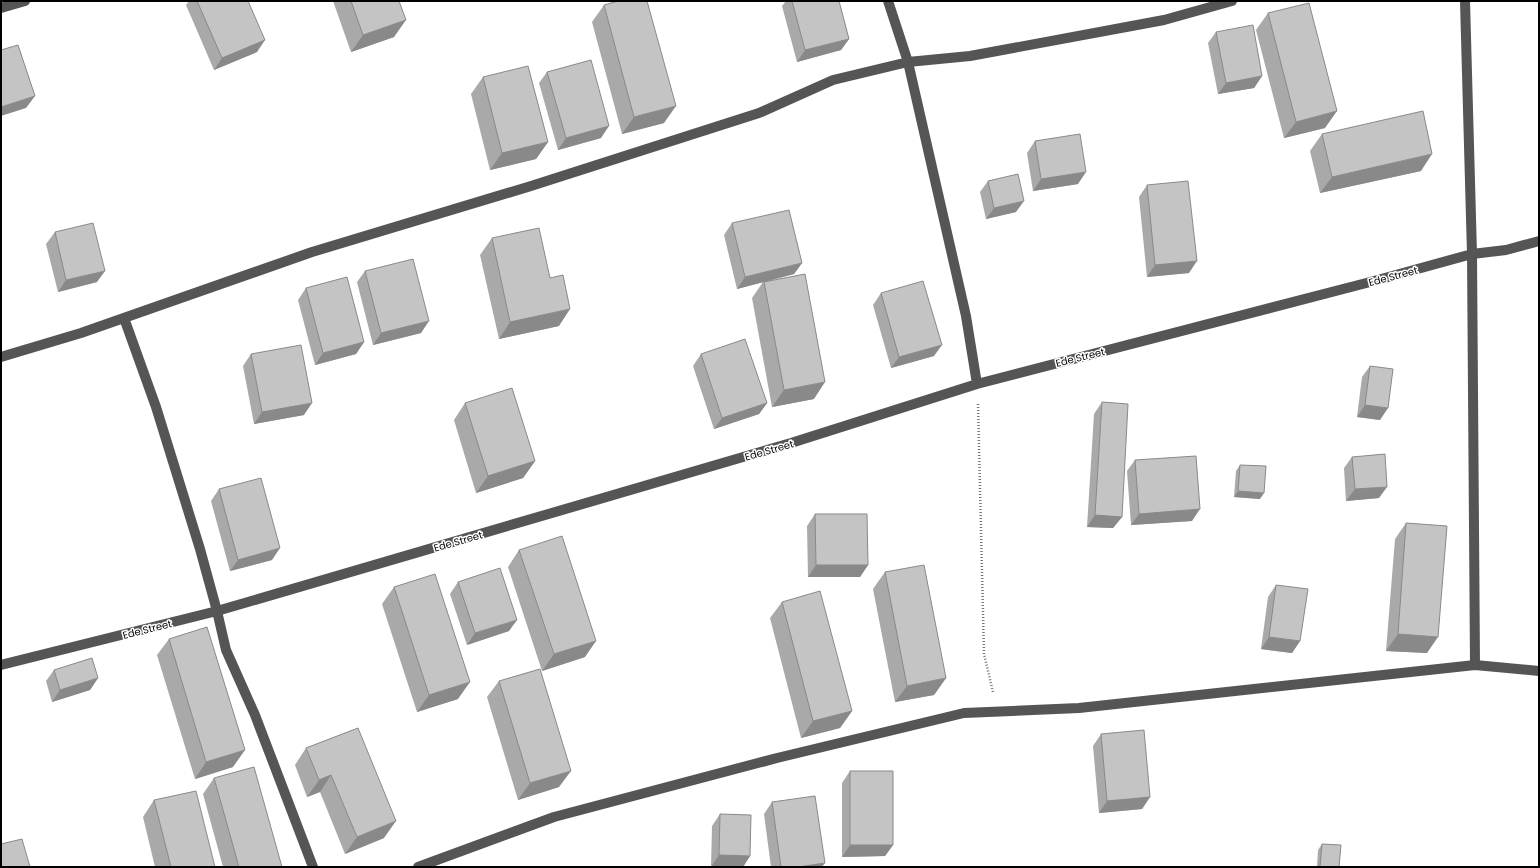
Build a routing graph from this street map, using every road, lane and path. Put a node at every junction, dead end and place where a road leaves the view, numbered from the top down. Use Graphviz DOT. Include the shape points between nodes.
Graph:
graph roads {
  1 [pos="25,1"];
  2 [pos="888,1"];
  3 [pos="1232,1"];
  4 [pos="1466,1"];
  5 [pos="1,8"];
  6 [pos="908,62"];
  7 [pos="1539,241"];
  8 [pos="1472,254"];
  9 [pos="124,318"];
  10 [pos="1,357"];
  11 [pos="977,384"];
  12 [pos="217,611"];
  13 [pos="1,665"];
  14 [pos="1475,665"];
  15 [pos="1539,671"];
  16 [pos="997,712"];
  17 [pos="312,867"];
  18 [pos="418,867"];
  1 -- 5 [label="street"];
  2 -- 6 [label="street"];
  3 -- 6 [label="street" via="1164,20 970,56"];
  4 -- 8 [label="street"];
  6 -- 9 [label="street" via="833,80 759,112 531,186 312,252"];
  6 -- 11 [label="street" via="966,316"];
  7 -- 8 [label="street, Ede Street" via="1506,250"];
  8 -- 11 [label="street, Ede Street"];
  8 -- 14 [label="street"];
  9 -- 10 [label="street"];
  9 -- 12 [label="street" via="156,407"];
  11 -- 12 [label="street, Ede Street" via="791,444"];
  11 -- 16 [label="path" via="984,654"];
  12 -- 13 [label="street, Ede Street"];
  12 -- 17 [label="street" via="226,650 255,715"];
  14 -- 15 [label="street"];
  14 -- 16 [label="street" via="1079,708"];
  16 -- 18 [label="street" via="964,713 554,816"];
}
